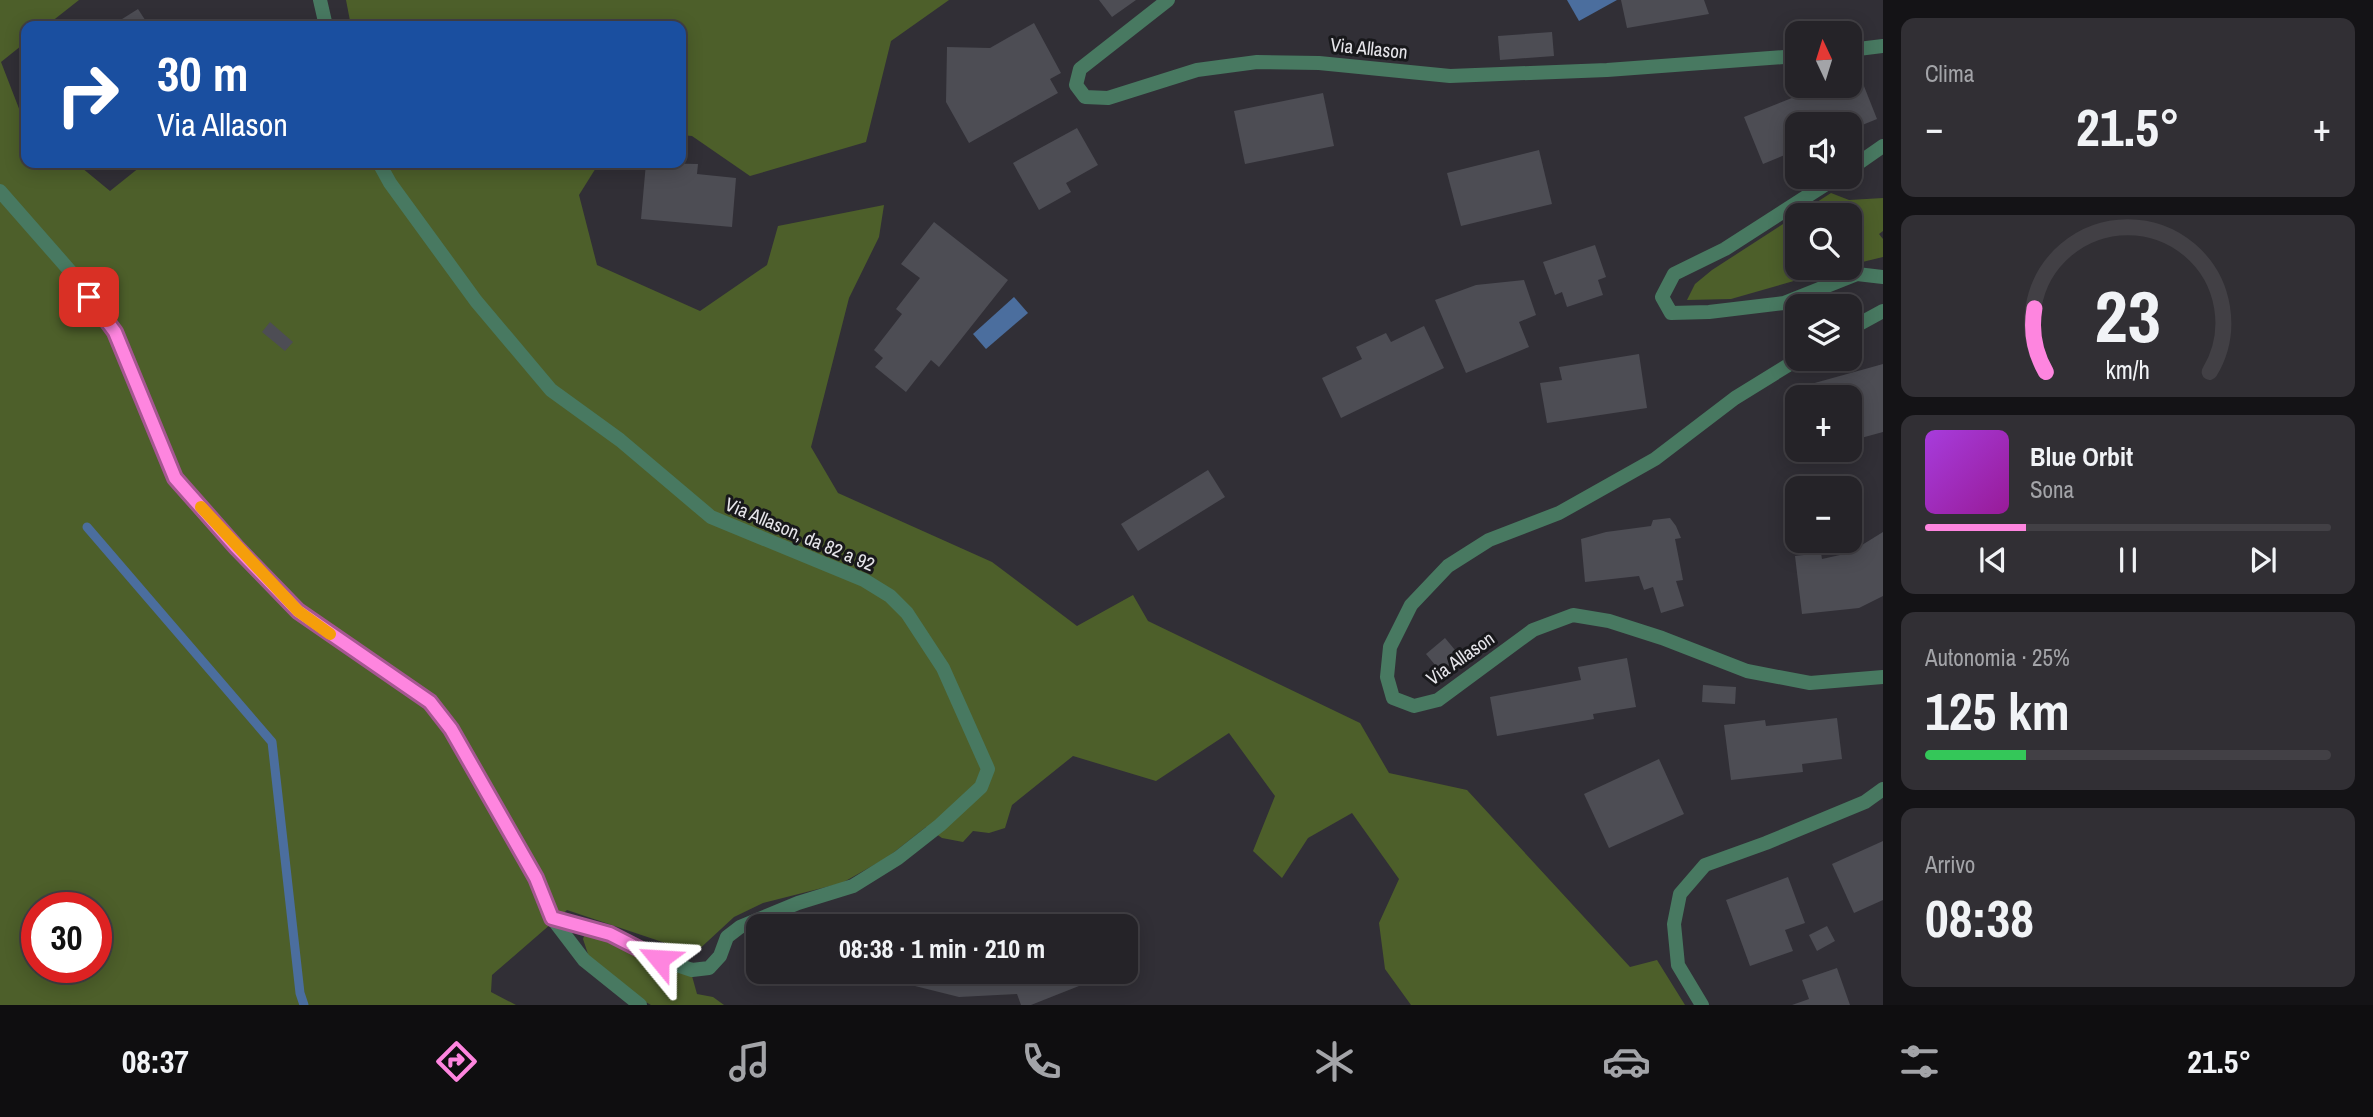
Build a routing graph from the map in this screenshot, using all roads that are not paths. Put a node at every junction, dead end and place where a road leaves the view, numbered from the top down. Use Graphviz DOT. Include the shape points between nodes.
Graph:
graph roads {
  1 [pos="320,0"];
  2 [pos="1168,0"];
  3 [pos="325,21"];
  4 [pos="1883,46"];
  5 [pos="1862,49"];
  6 [pos="1785,57"];
  7 [pos="1883,146"];
  8 [pos="1862,161"];
  9 [pos="382,168"];
  10 [pos="1818,189"];
  11 [pos="0,191"];
  12 [pos="1883,277"];
  13 [pos="1883,311"];
  14 [pos="1862,322"];
  15 [pos="1785,367"];
  16 [pos="1883,677"];
  17 [pos="1883,789"];
  18 [pos="552,918"];
  19 [pos="640,1005"];
  20 [pos="1702,1005"];
  1 -- 3 [label="street"];
  2 -- 6 [label="street, Via Allason" via="1080,69 1076,85 1085,97 1108,98 1197,70 1257,62 1319,62 1450,76"];
  4 -- 5 [label="street"];
  7 -- 8 [label="street"];
  9 -- 18 [label="street, Via Allason, da 82 a 92" via="476,301 551,390 620,440 711,517 864,580 890,596 907,613 943,668 988,769 981,788 898,858 853,886 740,927 727,937 709,968 692,970 610,934"];
  10 -- 12 [label="street" via="1726,249 1674,274 1662,297 1671,313 1784,303 1857,274"];
  11 -- 18 [label="street" via="77,279 115,332 175,478 298,611 430,702 451,729 536,878"];
  13 -- 14 [label="street"];
  15 -- 16 [label="street, Via Allason" via="1735,398 1655,459 1559,513 1489,540 1448,566 1411,606 1390,647 1387,677 1393,698 1414,706 1438,700 1532,630 1573,615 1622,625 1747,671 1797,681"];
  17 -- 20 [label="street" via="1865,802 1705,865 1680,894 1674,924 1678,965"];
  18 -- 19 [label="street" via="584,960"];
}
